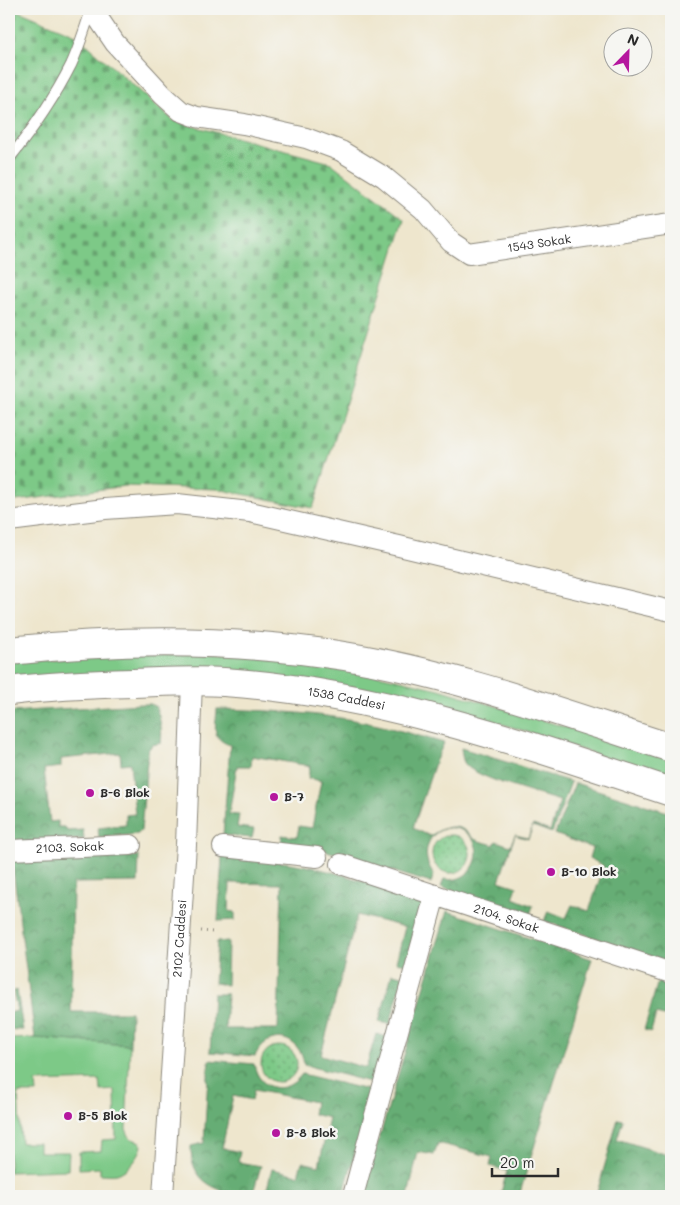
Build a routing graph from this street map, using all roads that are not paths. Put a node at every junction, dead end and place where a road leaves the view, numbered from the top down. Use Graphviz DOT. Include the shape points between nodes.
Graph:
graph roads {
  1 [pos="91,10"];
  2 [pos="9,159"];
  3 [pos="671,224"];
  4 [pos="9,521"];
  5 [pos="671,612"];
  6 [pos="9,651"];
  7 [pos="192,681"];
  8 [pos="9,691"];
  9 [pos="671,748"];
  10 [pos="671,792"];
  11 [pos="131,845"];
  12 [pos="222,847"];
  13 [pos="9,850"];
  14 [pos="317,857"];
  15 [pos="341,864"];
  16 [pos="435,895"];
  17 [pos="671,973"];
  18 [pos="163,1196"];
  19 [pos="353,1196"];
  1 -- 2 [label="lane" via="72,63 57,91"];
  1 -- 3 [label="street, 1543 Sokak" via="115,43 181,111 306,138 341,151 384,177 423,210 451,242 469,254"];
  4 -- 5 [label="street" via="177,504 250,512"];
  6 -- 9 [label="main road" via="100,643 191,641 241,643 345,656 458,682"];
  7 -- 8 [label="main road, 1538 Caddesi"];
  7 -- 10 [label="main road, 1538 Caddesi" via="261,685 377,704 510,740"];
  7 -- 18 [label="street, 2102 Caddesi" via="186,845"];
  11 -- 13 [label="street, 2103. Sokak"];
  12 -- 14 [label="street"];
  15 -- 16 [label="street, 2104. Sokak"];
  16 -- 17 [label="street, 2104. Sokak"];
  16 -- 19 [label="street"];
}
